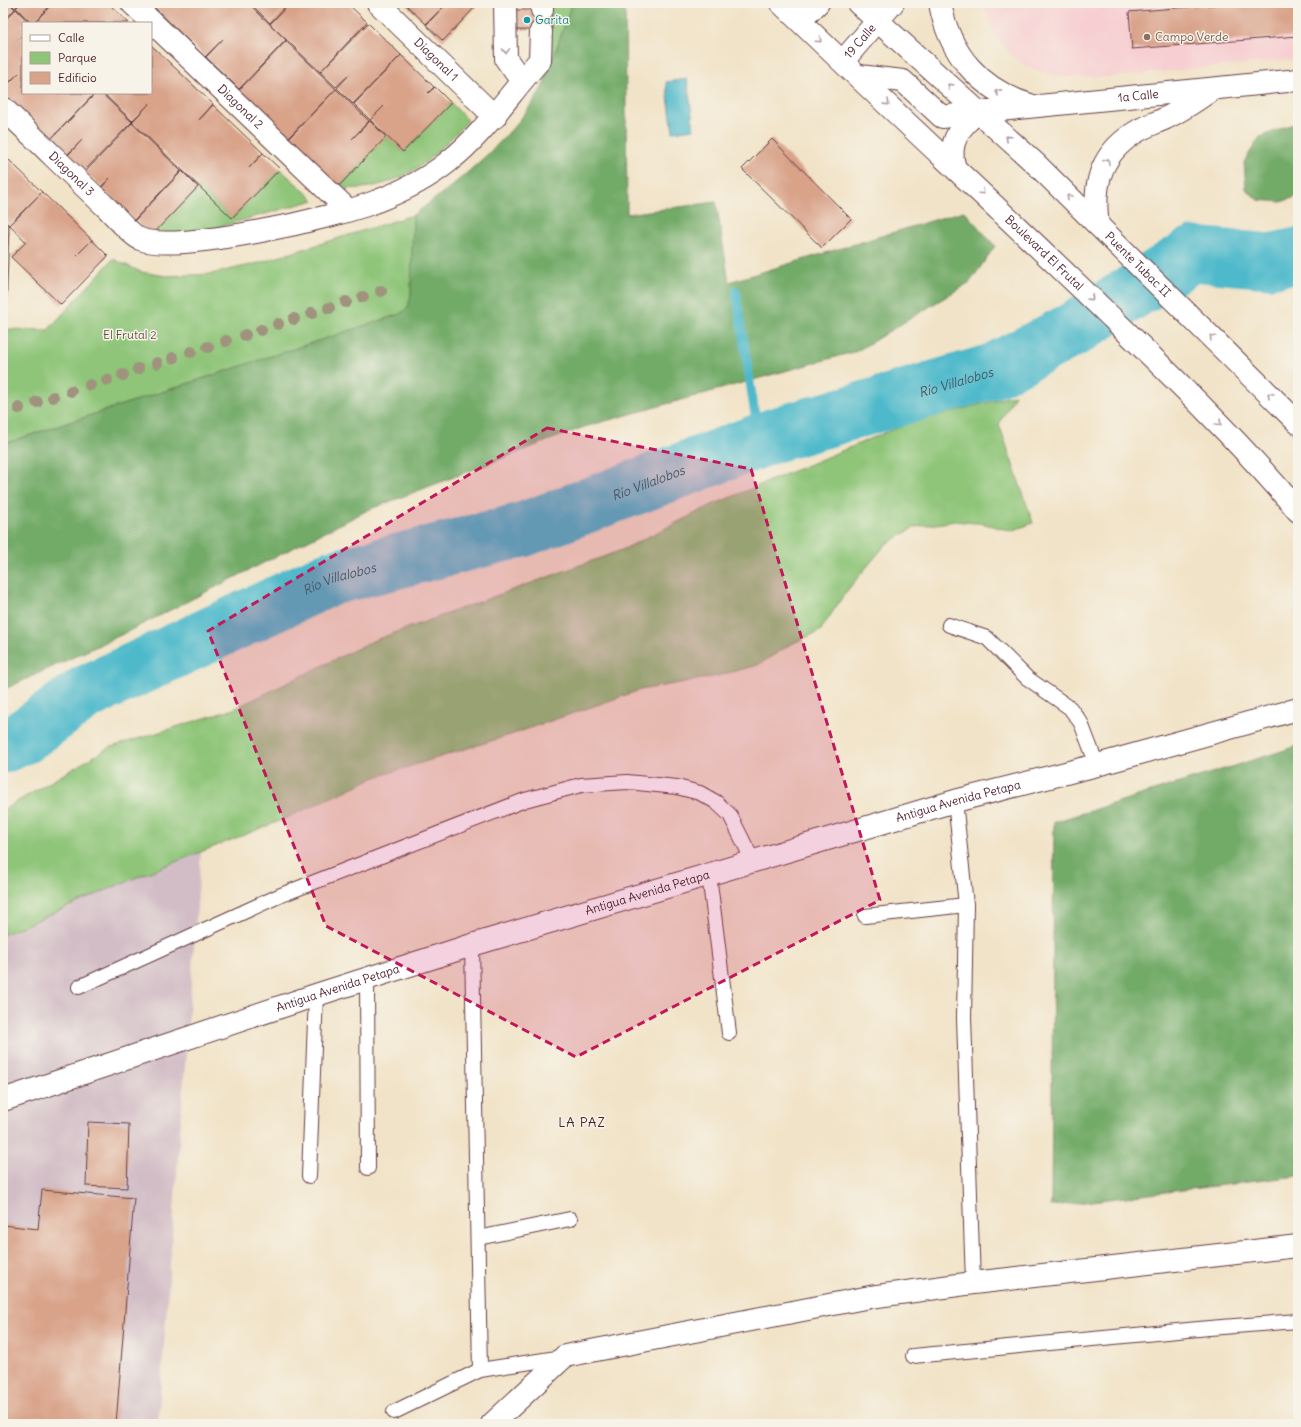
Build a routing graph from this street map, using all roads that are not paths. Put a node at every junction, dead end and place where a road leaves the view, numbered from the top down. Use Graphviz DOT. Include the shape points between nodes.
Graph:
graph roads {
  1 [pos="132,3"];
  2 [pos="378,3"];
  3 [pos="505,3"];
  4 [pos="781,3"];
  5 [pos="818,3"];
  6 [pos="858,3"];
  7 [pos="894,3"];
  8 [pos="940,3"];
  9 [pos="541,15"];
  10 [pos="800,21"];
  11 [pos="878,21"];
  12 [pos="152,22"];
  13 [pos="152,22"];
  14 [pos="843,61"];
  15 [pos="859,76"];
  16 [pos="521,80"];
  17 [pos="1298,80"];
  18 [pos="1213,89"];
  19 [pos="1035,106"];
  20 [pos="3,108"];
  21 [pos="979,112"];
  22 [pos="495,117"];
  23 [pos="954,165"];
  24 [pos="348,210"];
  25 [pos="1098,225"];
  26 [pos="1298,423"];
  27 [pos="1298,511"];
  28 [pos="949,625"];
  29 [pos="1298,709"];
  30 [pos="1097,765"];
  31 [pos="955,801"];
  32 [pos="752,862"];
  33 [pos="709,875"];
  34 [pos="966,905"];
  35 [pos="865,916"];
  36 [pos="472,945"];
  37 [pos="368,978"];
  38 [pos="80,987"];
  39 [pos="316,995"];
  40 [pos="729,1033"];
  41 [pos="3,1100"];
  42 [pos="368,1168"];
  43 [pos="308,1176"];
  44 [pos="570,1219"];
  45 [pos="478,1238"];
  46 [pos="1298,1246"];
  47 [pos="973,1283"];
  48 [pos="1298,1322"];
  49 [pos="565,1356"];
  50 [pos="913,1356"];
  51 [pos="480,1370"];
  52 [pos="394,1412"];
  53 [pos="492,1424"];
  1 -- 12 [label="street, Diagonal 2"];
  2 -- 22 [label="street, Diagonal 1"];
  3 -- 16 [label="street, one-way" via="506,59"];
  4 -- 10 [label="street, Boulevard El Frutal"];
  5 -- 10 [label="street"];
  6 -- 11 [label="street"];
  7 -- 11 [label="street, 19 Calle"];
  19 -- 8 [label="street, one-way" via="1016,101 998,92 972,71 958,53 948,33"];
  9 -- 16 [label="street" via="540,60"];
  10 -- 14 [label="street, Boulevard El Frutal, one-way"];
  11 -- 14 [label="street, 19 Calle"];
  21 -- 11 [label="street, one-way"];
  13 -- 24 [label="street, Diagonal 2"];
  14 -- 15 [label="street, Boulevard El Frutal"];
  15 -- 21 [label="street, 1a Calle" via="903,81 942,117"];
  15 -- 23 [label="street, Boulevard El Frutal, one-way"];
  16 -- 22 [label="street"];
  17 -- 18 [label="street, 1a Calle"];
  18 -- 19 [label="street, 1a Calle"];
  25 -- 18 [label="street, one-way" via="1095,195 1103,168 1119,145 1135,132 1167,118"];
  19 -- 21 [label="street, 1a Calle"];
  20 -- 24 [label="street, Diagonal 3" via="140,239 181,243 221,238"];
  21 -- 23 [label="street" via="964,124 956,137"];
  25 -- 21 [label="street, Puente Tubac II, one-way" via="1037,164"];
  22 -- 24 [label="street" via="461,151 427,177 376,202"];
  23 -- 27 [label="street, Boulevard El Frutal, one-way" via="1191,395 1256,462"];
  26 -- 25 [label="street, Puente Tubac II, one-way"];
  28 -- 30 [label="lane" via="987,638 1027,678 1070,708 1081,723"];
  29 -- 30 [label="street, Antigua Avenida Petapa"];
  30 -- 31 [label="street, Antigua Avenida Petapa"];
  31 -- 32 [label="street, Antigua Avenida Petapa"];
  31 -- 34 [label="lane"];
  32 -- 33 [label="street, Antigua Avenida Petapa"];
  32 -- 38 [label="lane" via="730,815 716,802 700,793 676,787 627,782 581,785 525,800 281,895"];
  33 -- 36 [label="street, Antigua Avenida Petapa"];
  33 -- 40 [label="lane"];
  34 -- 35 [label="lane"];
  34 -- 47 [label="lane" via="964,1018"];
  36 -- 37 [label="street, Antigua Avenida Petapa"];
  36 -- 45 [label="lane"];
  37 -- 39 [label="street, Antigua Avenida Petapa"];
  37 -- 42 [label="lane"];
  39 -- 41 [label="street, Antigua Avenida Petapa"];
  39 -- 43 [label="lane"];
  44 -- 45 [label="lane"];
  45 -- 51 [label="lane"];
  46 -- 47 [label="street"];
  47 -- 49 [label="street" via="870,1297"];
  48 -- 50 [label="lane"];
  49 -- 51 [label="lane"];
  49 -- 53 [label="street"];
  51 -- 52 [label="lane"];
}
